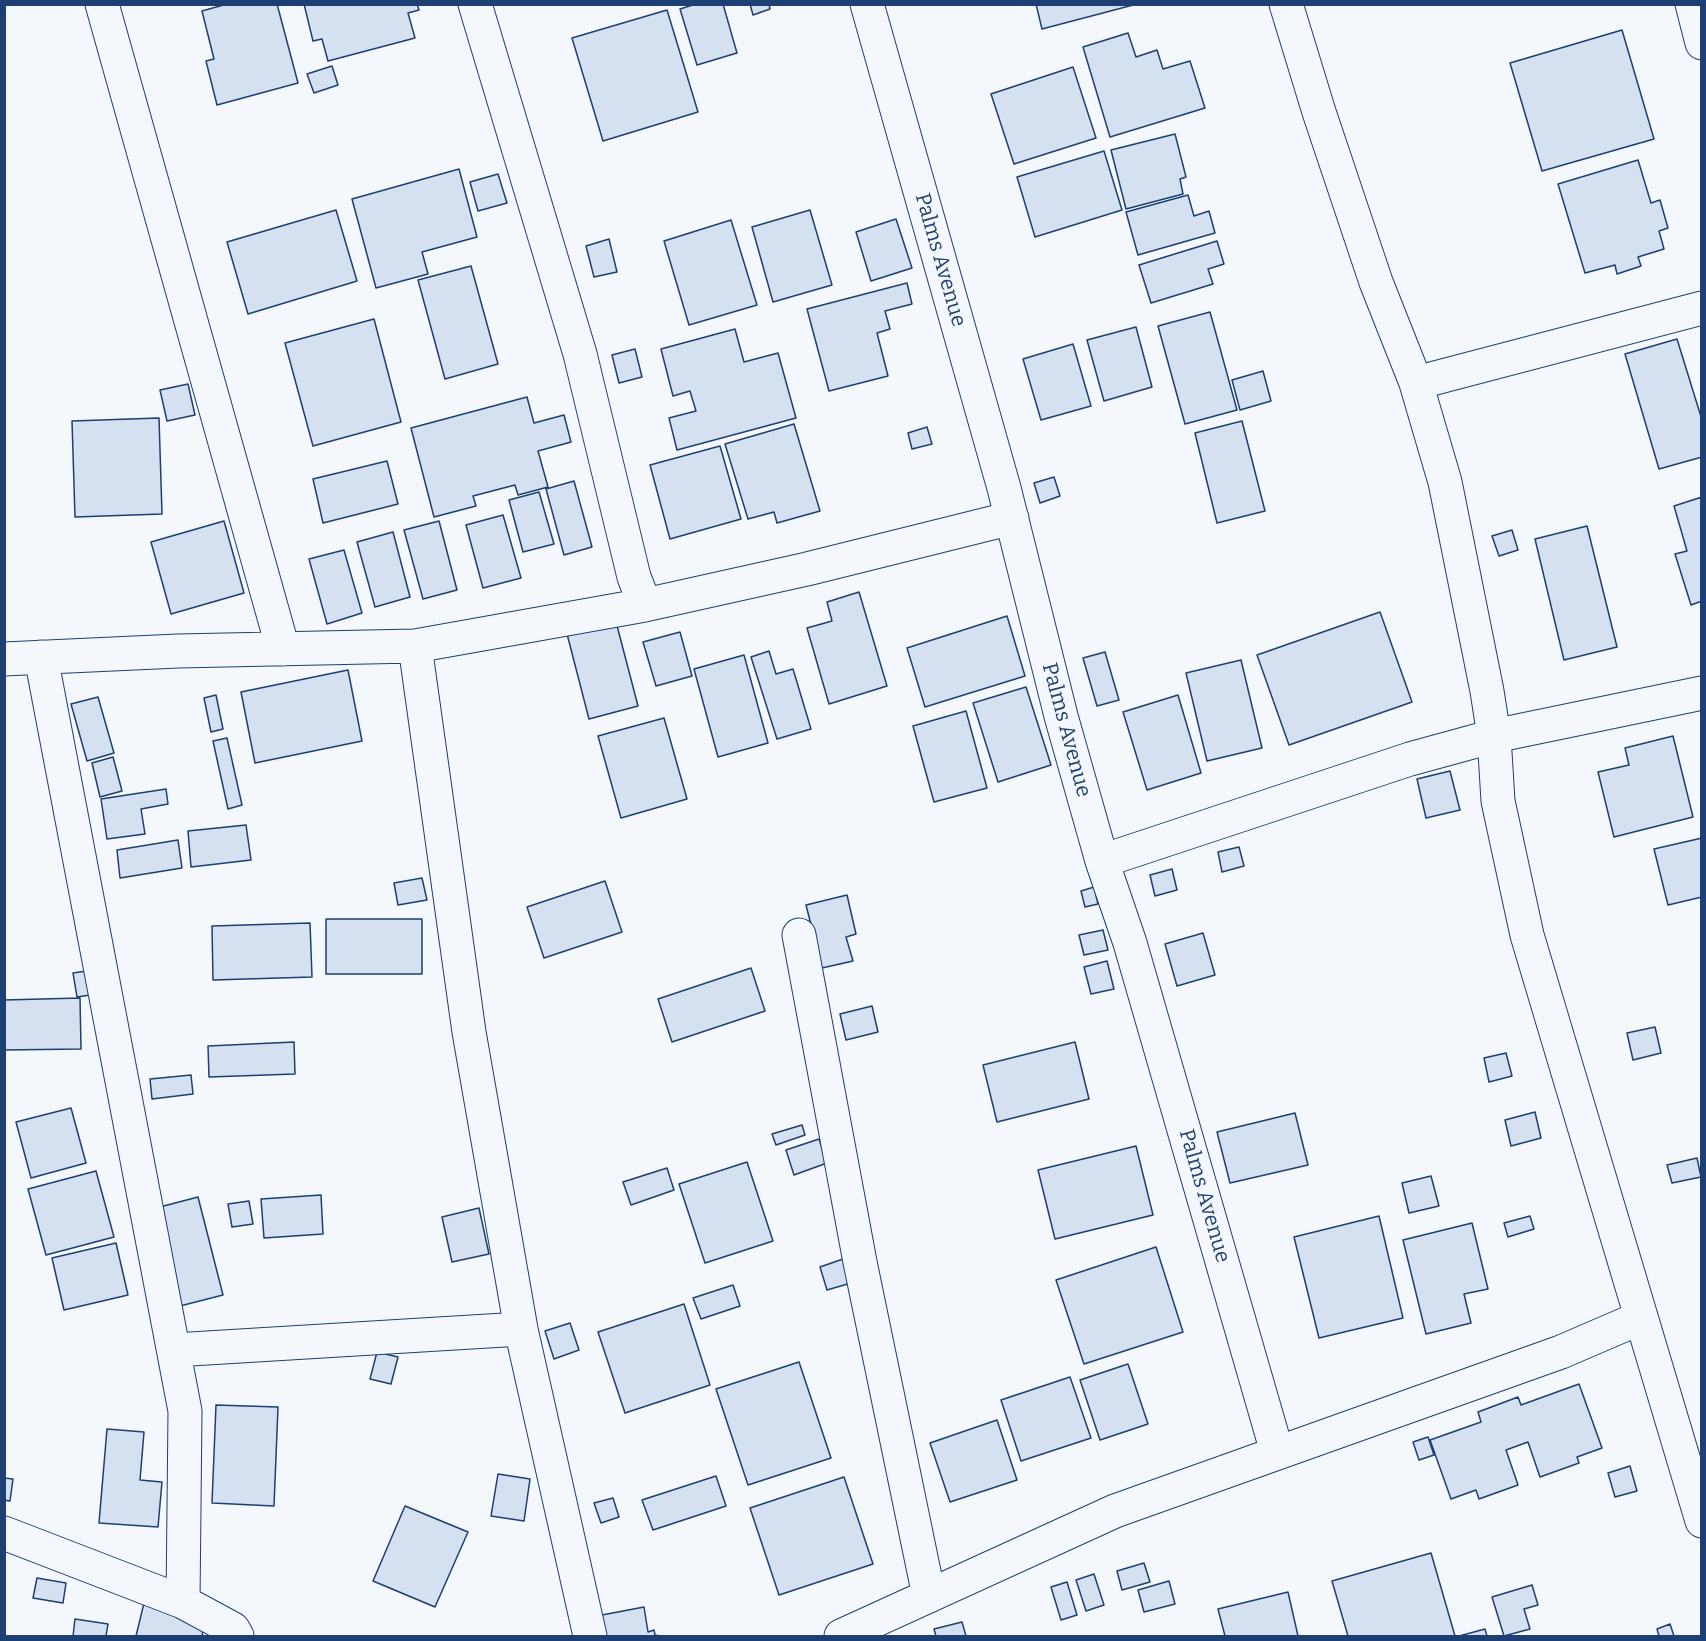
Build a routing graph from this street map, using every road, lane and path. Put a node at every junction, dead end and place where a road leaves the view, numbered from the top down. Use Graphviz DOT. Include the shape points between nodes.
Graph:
graph roads {
  1 [pos="102,4"];
  2 [pos="475,4"];
  3 [pos="867,4"];
  4 [pos="1286,4"];
  5 [pos="1692,4"];
  6 [pos="1701,43"];
  7 [pos="1701,308"];
  8 [pos="1416,383"];
  9 [pos="1012,518"];
  10 [pos="645,605"];
  11 [pos="415,646"];
  12 [pos="283,650"];
  13 [pos="41,657"];
  14 [pos="4,659"];
  15 [pos="1701,693"];
  16 [pos="1494,736"];
  17 [pos="1102,861"];
  18 [pos="799,935"];
  19 [pos="1640,1318"];
  20 [pos="521,1329"];
  21 [pos="174,1350"];
  22 [pos="1277,1452"];
  23 [pos="1701,1521"];
  24 [pos="4,1533"];
  25 [pos="929,1596"];
  26 [pos="183,1602"];
  27 [pos="237,1636"];
  28 [pos="590,1636"];
  29 [pos="841,1636"];
  1 -- 12 [label="street"];
  2 -- 10 [label="street" via="580,354 634,577"];
  3 -- 9 [label="street, Palms Avenue"];
  4 -- 8 [label="street" via="1376,282"];
  5 -- 6 [label="street"];
  7 -- 8 [label="street"];
  8 -- 16 [label="street" via="1445,482"];
  9 -- 10 [label="street"];
  9 -- 17 [label="street, Palms Avenue"];
  10 -- 11 [label="street"];
  11 -- 12 [label="street"];
  11 -- 20 [label="street" via="469,1032"];
  12 -- 13 [label="street"];
  13 -- 14 [label="street"];
  13 -- 21 [label="street"];
  15 -- 16 [label="street"];
  16 -- 17 [label="street" via="1410,759"];
  16 -- 19 [label="street" via="1498,801 1527,935"];
  17 -- 22 [label="street, Palms Avenue" via="1130,943"];
  18 -- 25 [label="street"];
  19 -- 22 [label="street" via="1561,1352"];
  19 -- 23 [label="street"];
  20 -- 21 [label="street"];
  20 -- 28 [label="street"];
  21 -- 26 [label="street" via="185,1412"];
  22 -- 25 [label="street" via="1115,1511"];
  24 -- 26 [label="street"];
  25 -- 29 [label="street"];
  26 -- 27 [label="street" via="233,1629"];
}
